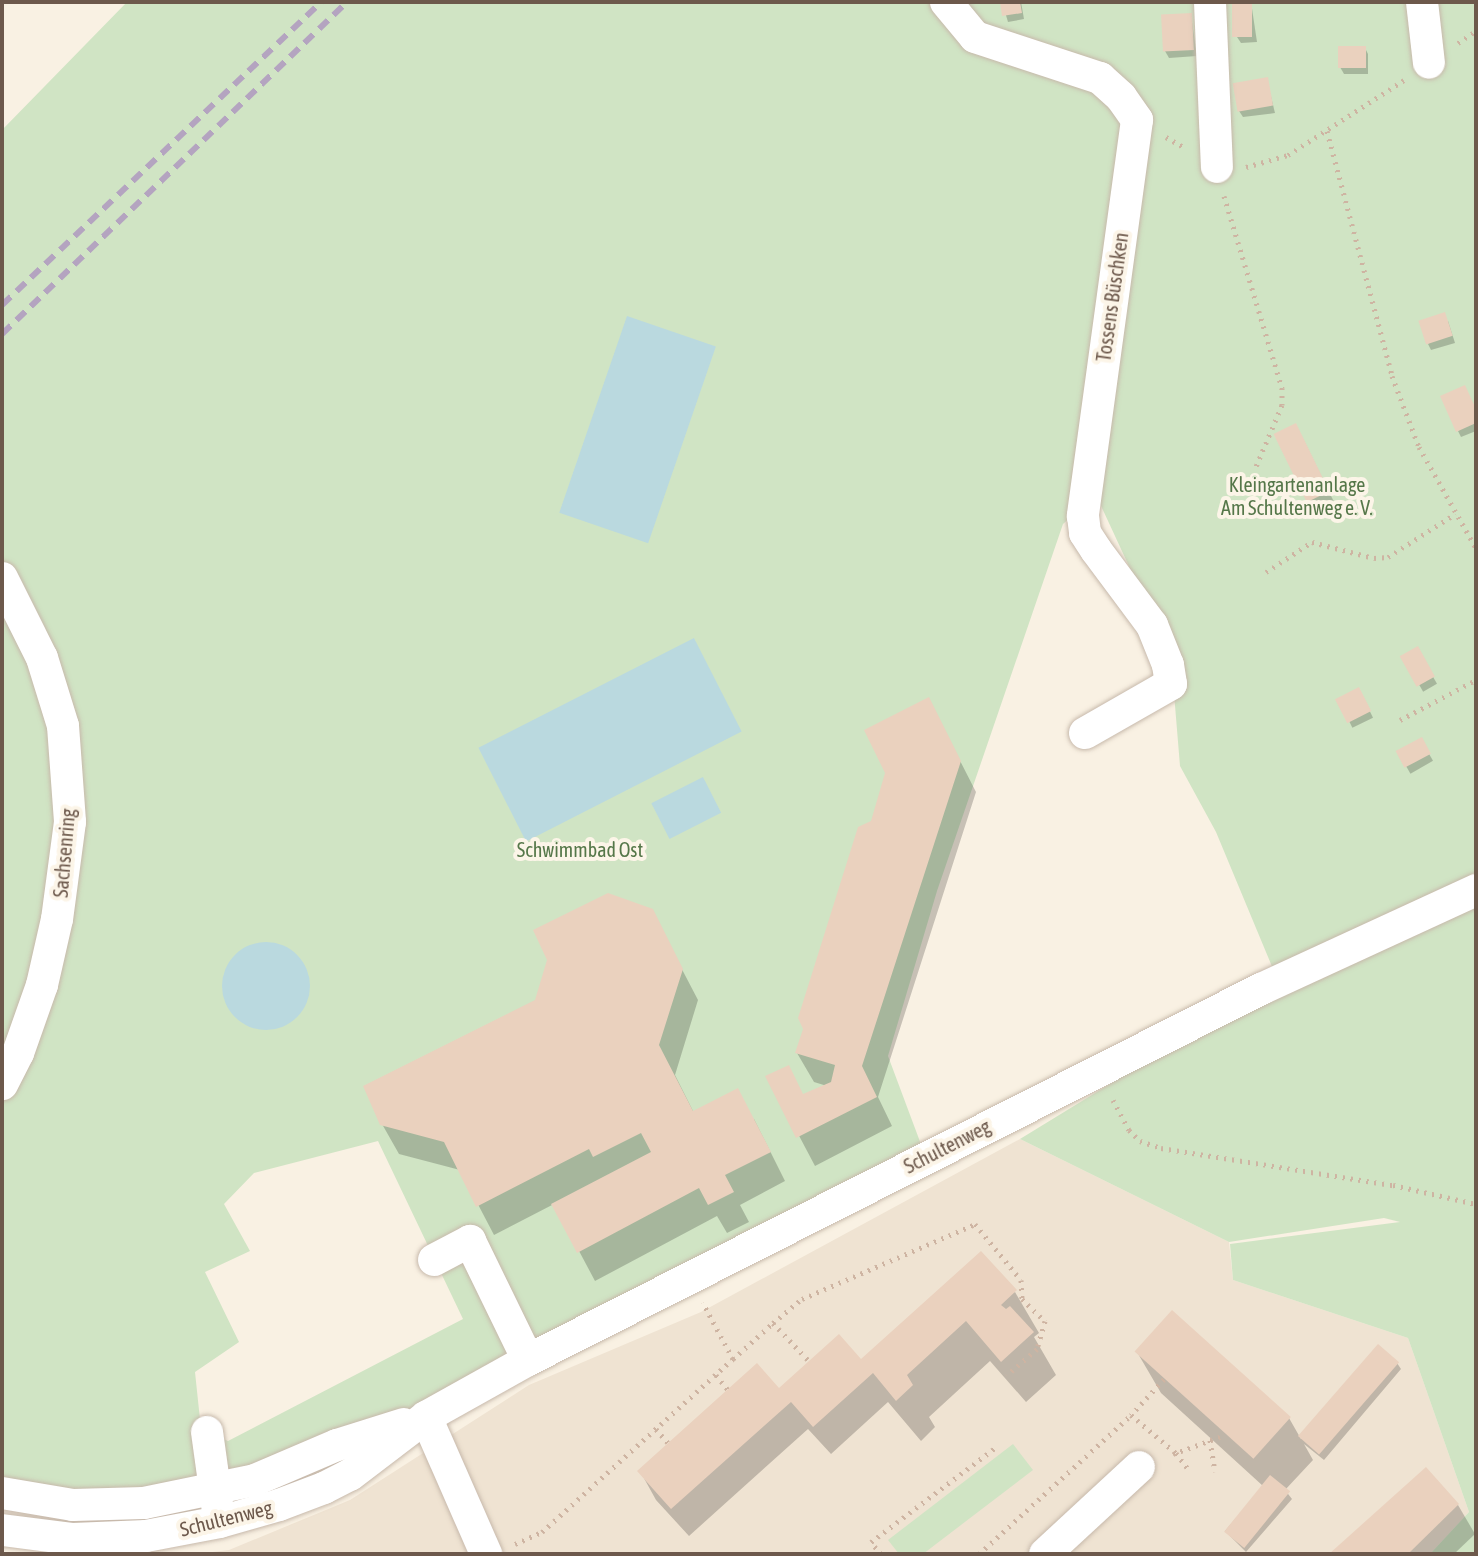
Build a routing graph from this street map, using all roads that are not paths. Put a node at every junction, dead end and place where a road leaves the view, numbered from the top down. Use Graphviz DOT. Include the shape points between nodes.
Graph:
graph roads {
  1 [pos="946,2"];
  2 [pos="1210,2"];
  3 [pos="1422,2"];
  4 [pos="1429,63"];
  5 [pos="1217,167"];
  6 [pos="2,578"];
  7 [pos="1085,733"];
  8 [pos="1476,890"];
  9 [pos="2,1084"];
  10 [pos="434,1260"];
  11 [pos="528,1360"];
  12 [pos="426,1417"];
  13 [pos="207,1432"];
  14 [pos="1139,1467"];
  15 [pos="214,1489"];
  16 [pos="2,1493"];
  17 [pos="220,1522"];
  18 [pos="2,1530"];
  19 [pos="495,1551"];
  20 [pos="1045,1554"];
  1 -- 7 [label="street, Tossens Büschken" via="975,37 1100,78 1137,120 1083,516 1085,533 1152,625 1171,684"];
  2 -- 5 [label="street"];
  3 -- 4 [label="street"];
  6 -- 9 [label="street, Sachsenring" via="42,658 63,726 70,822 42,985"];
  8 -- 11 [label="street, Schultenweg" via="1097,1071"];
  10 -- 11 [label="street" via="470,1241"];
  11 -- 12 [label="street, Schultenweg"];
  12 -- 15 [label="street, Schultenweg" via="337,1445 255,1480"];
  12 -- 17 [label="street, Schultenweg" via="350,1475 279,1505"];
  12 -- 19 [label="street"];
  13 -- 15 [label="street"];
  14 -- 20 [label="street"];
  15 -- 16 [label="street, Schultenweg" via="144,1503 73,1505"];
  15 -- 17 [label="street"];
  17 -- 18 [label="street, Schultenweg" via="102,1538"];
}
